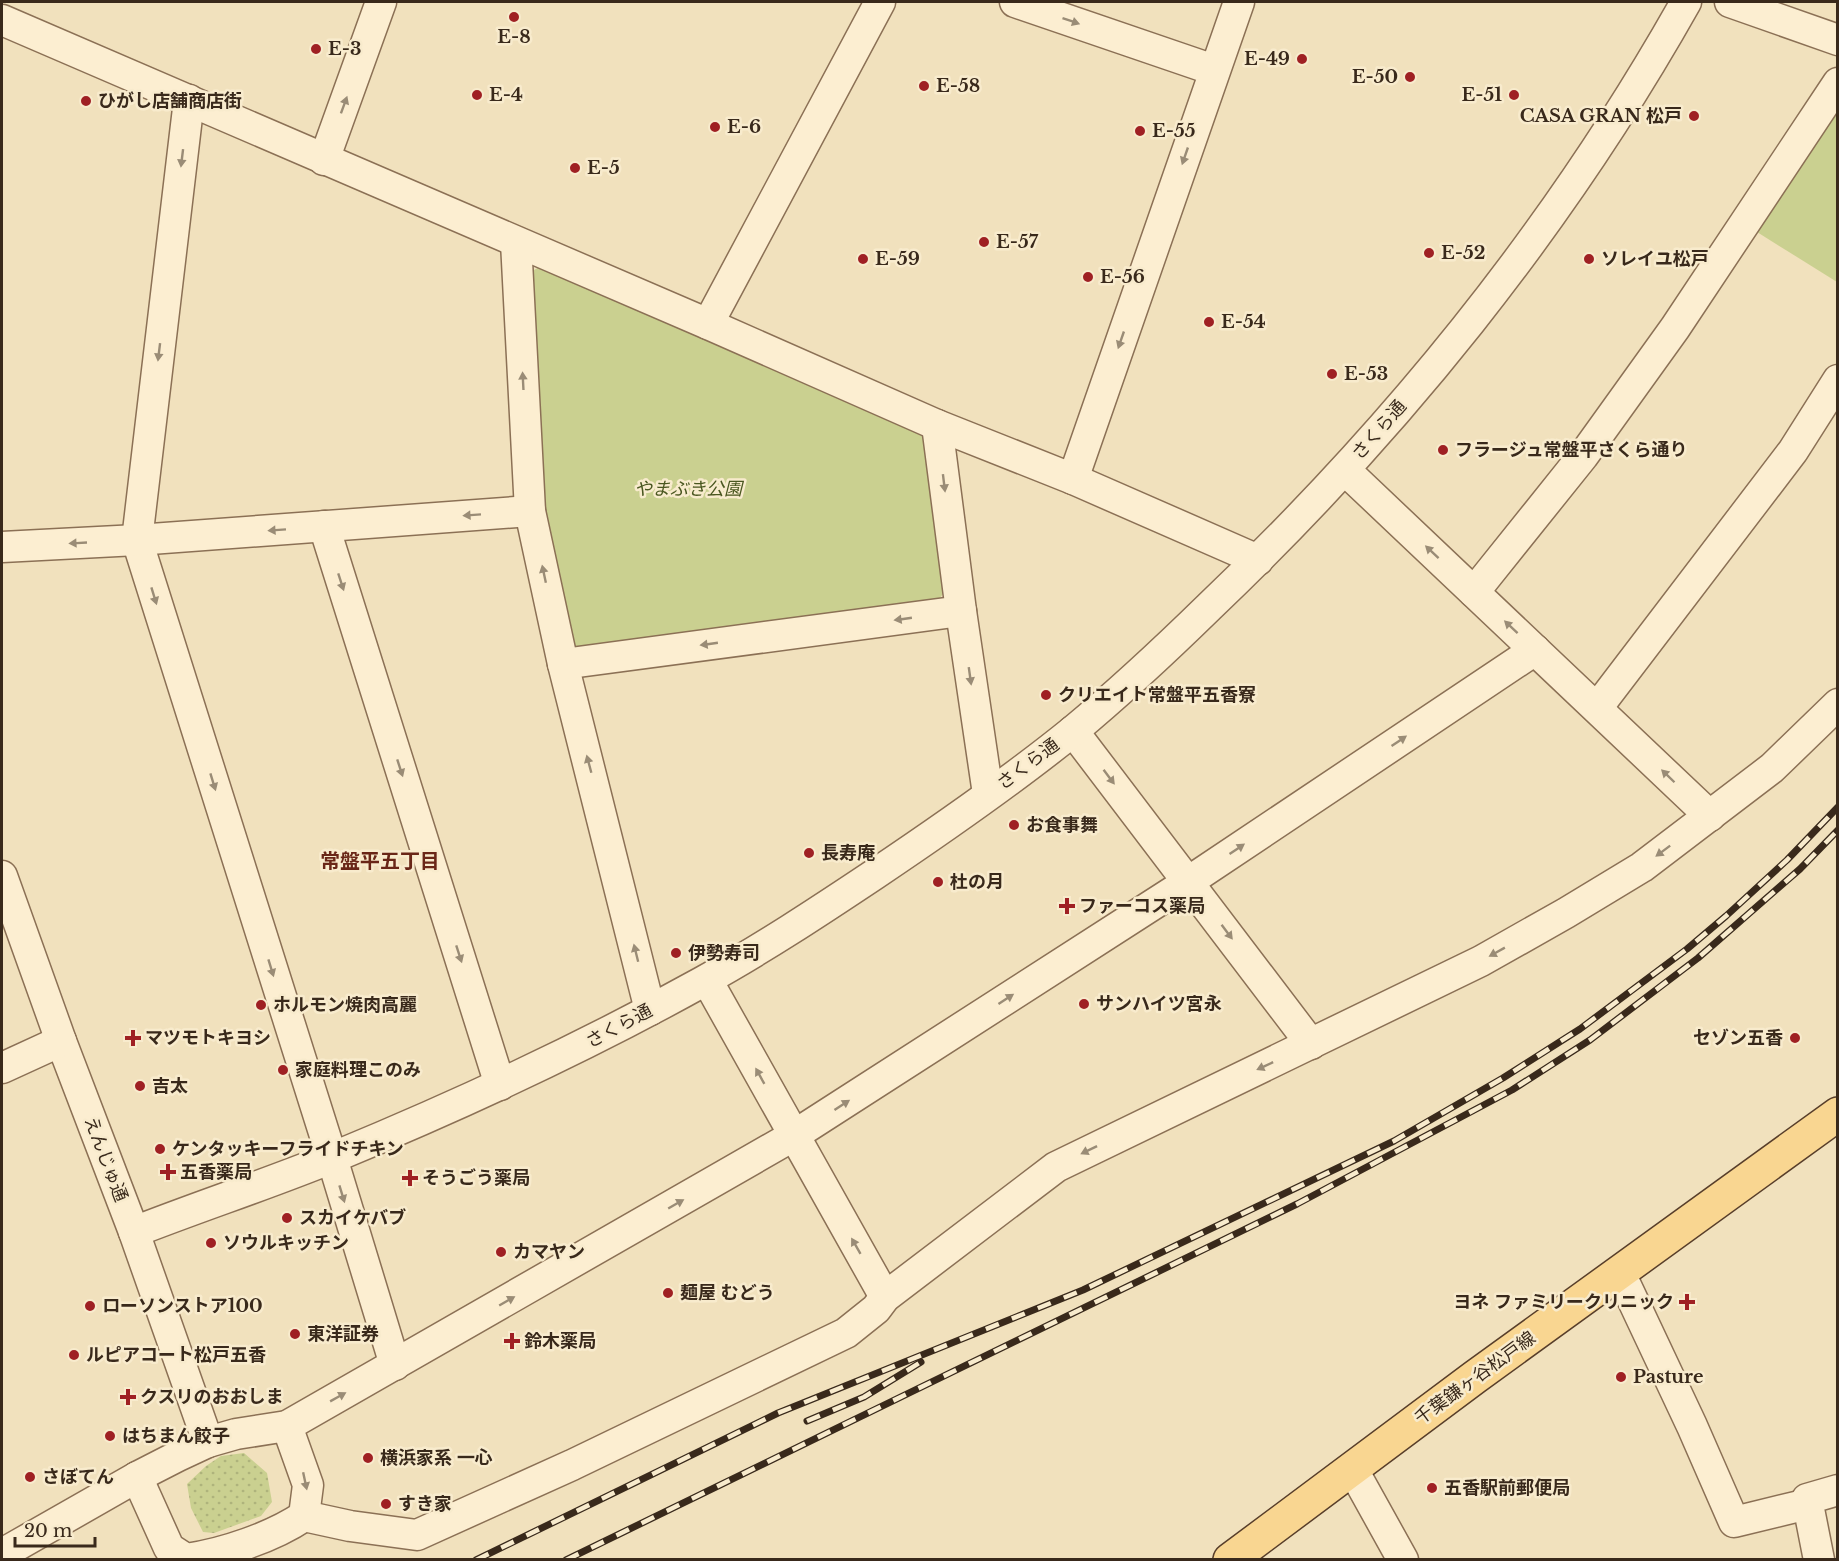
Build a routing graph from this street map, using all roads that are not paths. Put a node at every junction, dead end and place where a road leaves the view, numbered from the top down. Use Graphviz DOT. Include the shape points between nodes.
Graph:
graph roads {
  1 [pos="381,2"];
  2 [pos="880,2"];
  3 [pos="1015,2"];
  4 [pos="1239,2"];
  5 [pos="1730,2"];
  6 [pos="1678,4"];
  7 [pos="2,20"];
  8 [pos="1838,40"];
  9 [pos="1214,70"];
  10 [pos="1838,83"];
  11 [pos="189,100"];
  12 [pos="324,160"];
  13 [pos="516,242"];
  14 [pos="708,324"];
  15 [pos="1838,380"];
  16 [pos="937,424"];
  17 [pos="1345,470"];
  18 [pos="1073,479"];
  19 [pos="530,511"];
  20 [pos="324,526"];
  21 [pos="137,540"];
  22 [pos="2,547"];
  23 [pos="1258,560"];
  24 [pos="1474,592"];
  25 [pos="961,611"];
  26 [pos="1535,650"];
  27 [pos="563,664"];
  28 [pos="1838,704"];
  29 [pos="1597,708"];
  30 [pos="1073,731"];
  31 [pos="988,794"];
  32 [pos="1710,816"];
  33 [pos="2,876"];
  34 [pos="1188,882"];
  35 [pos="706,980"];
  36 [pos="650,1010"];
  37 [pos="62,1041"];
  38 [pos="1311,1044"];
  39 [pos="2,1068"];
  40 [pos="500,1085"];
  41 [pos="1838,1114"];
  42 [pos="793,1136"];
  43 [pos="332,1158"];
  44 [pos="134,1232"];
  45 [pos="1620,1273"];
  46 [pos="885,1297"];
  47 [pos="394,1365"];
  48 [pos="286,1426"];
  49 [pos="208,1442"];
  50 [pos="1353,1470"];
  51 [pos="137,1477"];
  52 [pos="1838,1490"];
  53 [pos="1807,1501"];
  54 [pos="304,1516"];
  55 [pos="4,1545"];
  56 [pos="1230,1560"];
  57 [pos="1403,1560"];
  58 [pos="1818,1560"];
  12 -- 1 [label="street, one-way"];
  2 -- 14 [label="street"];
  3 -- 9 [label="street, one-way"];
  4 -- 9 [label="street"];
  5 -- 8 [label="street"];
  6 -- 17 [label="street, さくら通" via="1625,104 1554,209 1492,293"];
  7 -- 11 [label="street"];
  9 -- 18 [label="street, one-way"];
  10 -- 24 [label="street" via="1676,328 1582,456"];
  11 -- 12 [label="street"];
  11 -- 21 [label="street, one-way"];
  12 -- 13 [label="street"];
  13 -- 14 [label="street"];
  19 -- 13 [label="street, one-way"];
  14 -- 16 [label="street"];
  15 -- 29 [label="street" via="1793,451"];
  16 -- 18 [label="street"];
  16 -- 25 [label="street, one-way"];
  17 -- 23 [label="street, さくら通"];
  24 -- 17 [label="street, one-way"];
  18 -- 23 [label="street"];
  19 -- 20 [label="street, one-way"];
  27 -- 19 [label="street, one-way"];
  20 -- 21 [label="street, one-way"];
  20 -- 40 [label="street, one-way"];
  21 -- 22 [label="street, one-way"];
  21 -- 43 [label="street, one-way"];
  23 -- 30 [label="street, さくら通"];
  26 -- 24 [label="street, one-way"];
  25 -- 27 [label="street, one-way"];
  25 -- 31 [label="street, one-way"];
  26 -- 29 [label="street"];
  34 -- 26 [label="street, one-way"];
  36 -- 27 [label="street, one-way"];
  28 -- 32 [label="street" via="1772,768"];
  32 -- 29 [label="street, one-way"];
  30 -- 31 [label="street, さくら通"];
  30 -- 34 [label="street, one-way"];
  31 -- 35 [label="street, さくら通" via="802,923"];
  32 -- 38 [label="street, one-way" via="1642,867 1566,913 1481,961"];
  33 -- 37 [label="street, えんじゅ通"];
  34 -- 38 [label="street, one-way"];
  42 -- 34 [label="street, one-way"];
  35 -- 36 [label="street, さくら通"];
  42 -- 35 [label="street, one-way"];
  36 -- 40 [label="street, さくら通"];
  37 -- 39 [label="street"];
  37 -- 44 [label="street, えんじゅ通"];
  38 -- 46 [label="street, one-way" via="1056,1167"];
  40 -- 43 [label="street, さくら通"];
  41 -- 45 [label="main road, 千葉鎌ヶ谷松戸線"];
  46 -- 42 [label="street, one-way"];
  47 -- 42 [label="street, one-way"];
  43 -- 44 [label="street, さくら通"];
  43 -- 47 [label="street, one-way"];
  44 -- 49 [label="street, えんじゅ通"];
  45 -- 50 [label="main road, 千葉鎌ヶ谷松戸線"];
  45 -- 53 [label="street" via="1734,1522"];
  46 -- 54 [label="street" via="846,1333 417,1535"];
  48 -- 47 [label="street, one-way"];
  48 -- 49 [label="street"];
  48 -- 54 [label="street, one-way" via="308,1485"];
  49 -- 51 [label="street"];
  50 -- 56 [label="main road, 千葉鎌ヶ谷松戸線"];
  50 -- 57 [label="street"];
  51 -- 54 [label="street" via="169,1548 186,1559 210,1556 287,1528"];
  51 -- 55 [label="street"];
  52 -- 53 [label="street"];
  53 -- 58 [label="street"];
}
